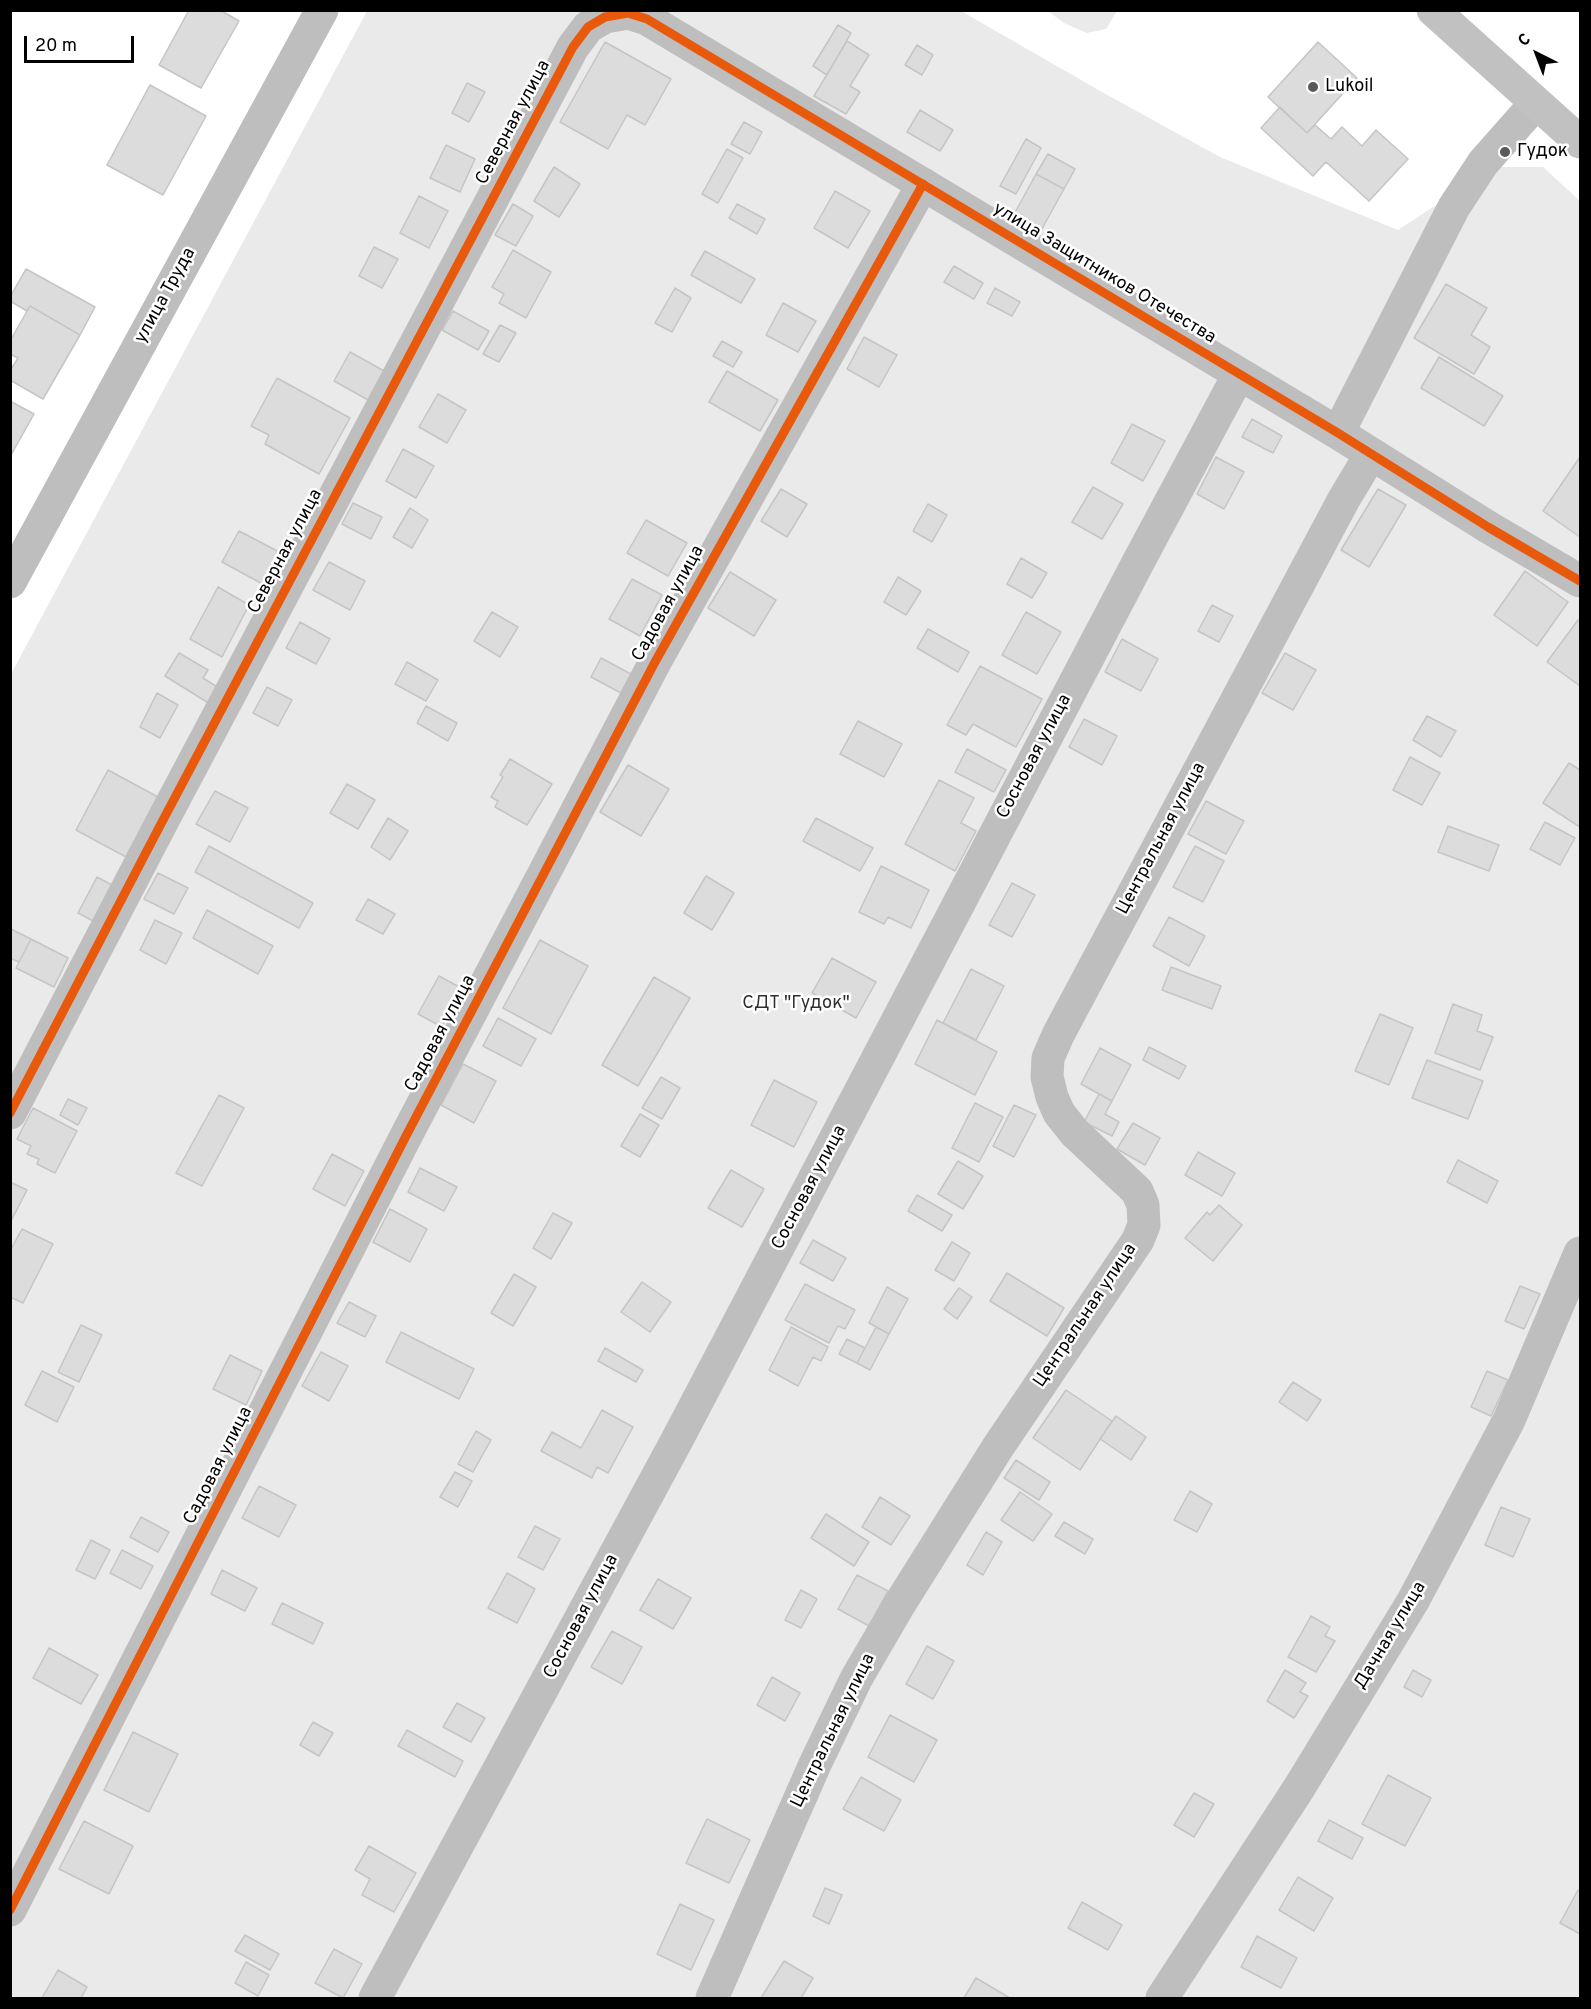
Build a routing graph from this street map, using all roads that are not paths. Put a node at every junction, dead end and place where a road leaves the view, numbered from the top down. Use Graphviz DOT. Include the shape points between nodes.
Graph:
graph roads {
  1 [pos="322,10"];
  2 [pos="1433,10"];
  3 [pos="605,17"];
  4 [pos="1536,103"];
  5 [pos="1581,142"];
  6 [pos="923,184"];
  7 [pos="1239,374"];
  8 [pos="1338,433"];
  9 [pos="1371,454"];
  10 [pos="1581,581"];
  11 [pos="10,582"];
  12 [pos="10,1113"];
  13 [pos="1581,1253"];
  14 [pos="10,1910"];
  15 [pos="375,1998"];
  16 [pos="712,1998"];
  17 [pos="1162,1998"];
  1 -- 11 [label="street, улица Труда"];
  2 -- 4 [label="main road"];
  3 -- 6 [label="street, улица Защитников Отечества" via="628,13 647,19"];
  3 -- 12 [label="street, Северная улица" via="588,27 573,47"];
  4 -- 5 [label="main road"];
  4 -- 8 [label="street" via="1483,163 1454,207"];
  6 -- 7 [label="street, улица Защитников Отечества"];
  6 -- 14 [label="street, Садовая улица" via="655,663 406,1136"];
  7 -- 8 [label="street, улица Защитников Отечества"];
  7 -- 15 [label="street, Сосновая улица" via="677,1440"];
  8 -- 9 [label="street, улица Защитников Отечества"];
  9 -- 10 [label="street, улица Защитников Отечества"];
  9 -- 16 [label="street, Центральная улица" via="1048,1058 1047,1077 1059,1113 1137,1191 1143,1204 1144,1225 1138,1240 998,1448 856,1679"];
  13 -- 17 [label="street, Дачная улица" via="1509,1420 1413,1601 1299,1788"];
}
